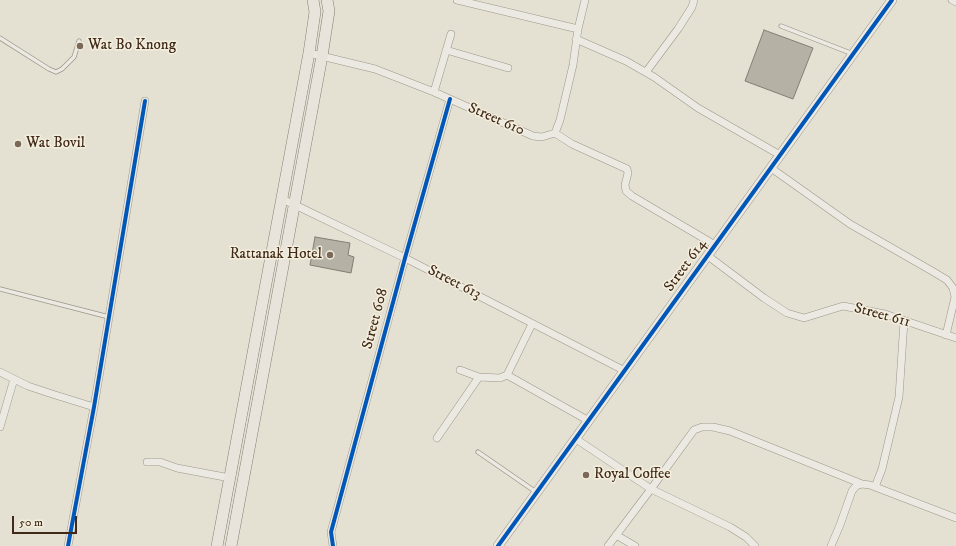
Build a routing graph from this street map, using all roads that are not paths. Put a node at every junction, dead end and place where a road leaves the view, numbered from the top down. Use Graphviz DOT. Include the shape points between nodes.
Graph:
graph roads {
  1 [pos="313,0"];
  2 [pos="327,0"];
  3 [pos="457,0"];
  4 [pos="585,0"];
  5 [pos="694,0"];
  6 [pos="892,0"];
  7 [pos="952,0"];
  8 [pos="956,2"];
  9 [pos="781,26"];
  10 [pos="578,29"];
  11 [pos="451,34"];
  12 [pos="0,38"];
  13 [pos="576,39"];
  14 [pos="79,41"];
  15 [pos="446,50"];
  16 [pos="309,53"];
  17 [pos="854,54"];
  18 [pos="322,56"];
  19 [pos="508,68"];
  20 [pos="646,72"];
  21 [pos="434,92"];
  22 [pos="450,99"];
  23 [pos="145,101"];
  24 [pos="555,133"];
  25 [pos="780,155"];
  26 [pos="771,168"];
  27 [pos="282,200"];
  28 [pos="295,205"];
  29 [pos="715,245"];
  30 [pos="708,256"];
  31 [pos="405,258"];
  32 [pos="0,289"];
  33 [pos="109,317"];
  34 [pos="904,321"];
  35 [pos="532,324"];
  36 [pos="946,335"];
  37 [pos="956,338"];
  38 [pos="460,370"];
  39 [pos="625,370"];
  40 [pos="0,372"];
  41 [pos="507,375"];
  42 [pos="479,377"];
  43 [pos="14,379"];
  44 [pos="94,407"];
  45 [pos="589,420"];
  46 [pos="0,427"];
  47 [pos="437,438"];
  48 [pos="576,439"];
  49 [pos="478,452"];
  50 [pos="147,462"];
  51 [pos="230,478"];
  52 [pos="862,484"];
  53 [pos="875,487"];
  54 [pos="651,489"];
  55 [pos="537,492"];
  56 [pos="956,518"];
  57 [pos="616,535"];
  58 [pos="68,546"];
  59 [pos="217,546"];
  60 [pos="231,546"];
  61 [pos="333,546"];
  62 [pos="498,546"];
  63 [pos="608,546"];
  64 [pos="634,546"];
  65 [pos="755,546"];
  66 [pos="831,546"];
  1 -- 16 [label="main road" via="315,12"];
  2 -- 18 [label="main road" via="328,12"];
  3 -- 10 [label="street"];
  4 -- 10 [label="street"];
  5 -- 20 [label="street" via="678,29"];
  6 -- 17 [label="street, Street 614"];
  7 -- 8 [label="street"];
  9 -- 17 [label="lane"];
  10 -- 13 [label="street"];
  11 -- 15 [label="street"];
  12 -- 14 [label="lane" via="56,72 74,57"];
  13 -- 20 [label="street"];
  13 -- 24 [label="street" via="573,65"];
  15 -- 19 [label="street"];
  15 -- 21 [label="street"];
  16 -- 18 [label="street, Street 610"];
  16 -- 27 [label="main road"];
  17 -- 25 [label="street, Street 614"];
  18 -- 21 [label="street, Street 610" via="375,69"];
  18 -- 28 [label="main road"];
  20 -- 25 [label="street" via="698,108"];
  21 -- 22 [label="street, Street 610"];
  22 -- 24 [label="street, Street 610" via="533,136 542,137"];
  22 -- 31 [label="street, Street 608"];
  23 -- 33 [label="street"];
  24 -- 29 [label="street" via="572,144 627,169 625,185 632,196"];
  25 -- 26 [label="street, Street 614"];
  26 -- 29 [label="street, Street 614"];
  26 -- 36 [label="street" via="850,224 947,280 953,288 955,297"];
  27 -- 28 [label="street, Street 613"];
  27 -- 51 [label="main road"];
  28 -- 31 [label="street, Street 613"];
  28 -- 60 [label="main road"];
  29 -- 30 [label="street, Street 614"];
  30 -- 34 [label="street, Street 611" via="787,313 804,318 843,306 885,314"];
  30 -- 39 [label="street, Street 614"];
  31 -- 35 [label="street, Street 613"];
  31 -- 61 [label="street, Street 608" via="331,532"];
  32 -- 33 [label="lane"];
  33 -- 44 [label="street"];
  34 -- 36 [label="street, Street 611"];
  34 -- 53 [label="street" via="898,397 882,469"];
  35 -- 39 [label="street, Street 613"];
  35 -- 41 [label="street"];
  36 -- 37 [label="street, Street 611"];
  38 -- 42 [label="street"];
  39 -- 45 [label="street, Street 614"];
  40 -- 43 [label="street"];
  41 -- 42 [label="street" via="500,378"];
  41 -- 45 [label="street"];
  42 -- 47 [label="street"];
  43 -- 44 [label="street"];
  43 -- 46 [label="street"];
  44 -- 58 [label="street"];
  45 -- 48 [label="street, Street 614"];
  48 -- 54 [label="street"];
  48 -- 55 [label="street, Street 614"];
  49 -- 55 [label="lane"];
  50 -- 51 [label="street" via="160,462 177,468"];
  51 -- 59 [label="main road"];
  52 -- 53 [label="street"];
  52 -- 54 [label="street" via="730,431 702,427 694,430"];
  52 -- 66 [label="street" via="852,490"];
  53 -- 56 [label="street"];
  54 -- 57 [label="street"];
  54 -- 65 [label="street" via="730,527"];
  55 -- 62 [label="street, Street 614"];
  57 -- 63 [label="street"];
  57 -- 64 [label="street"];
}
